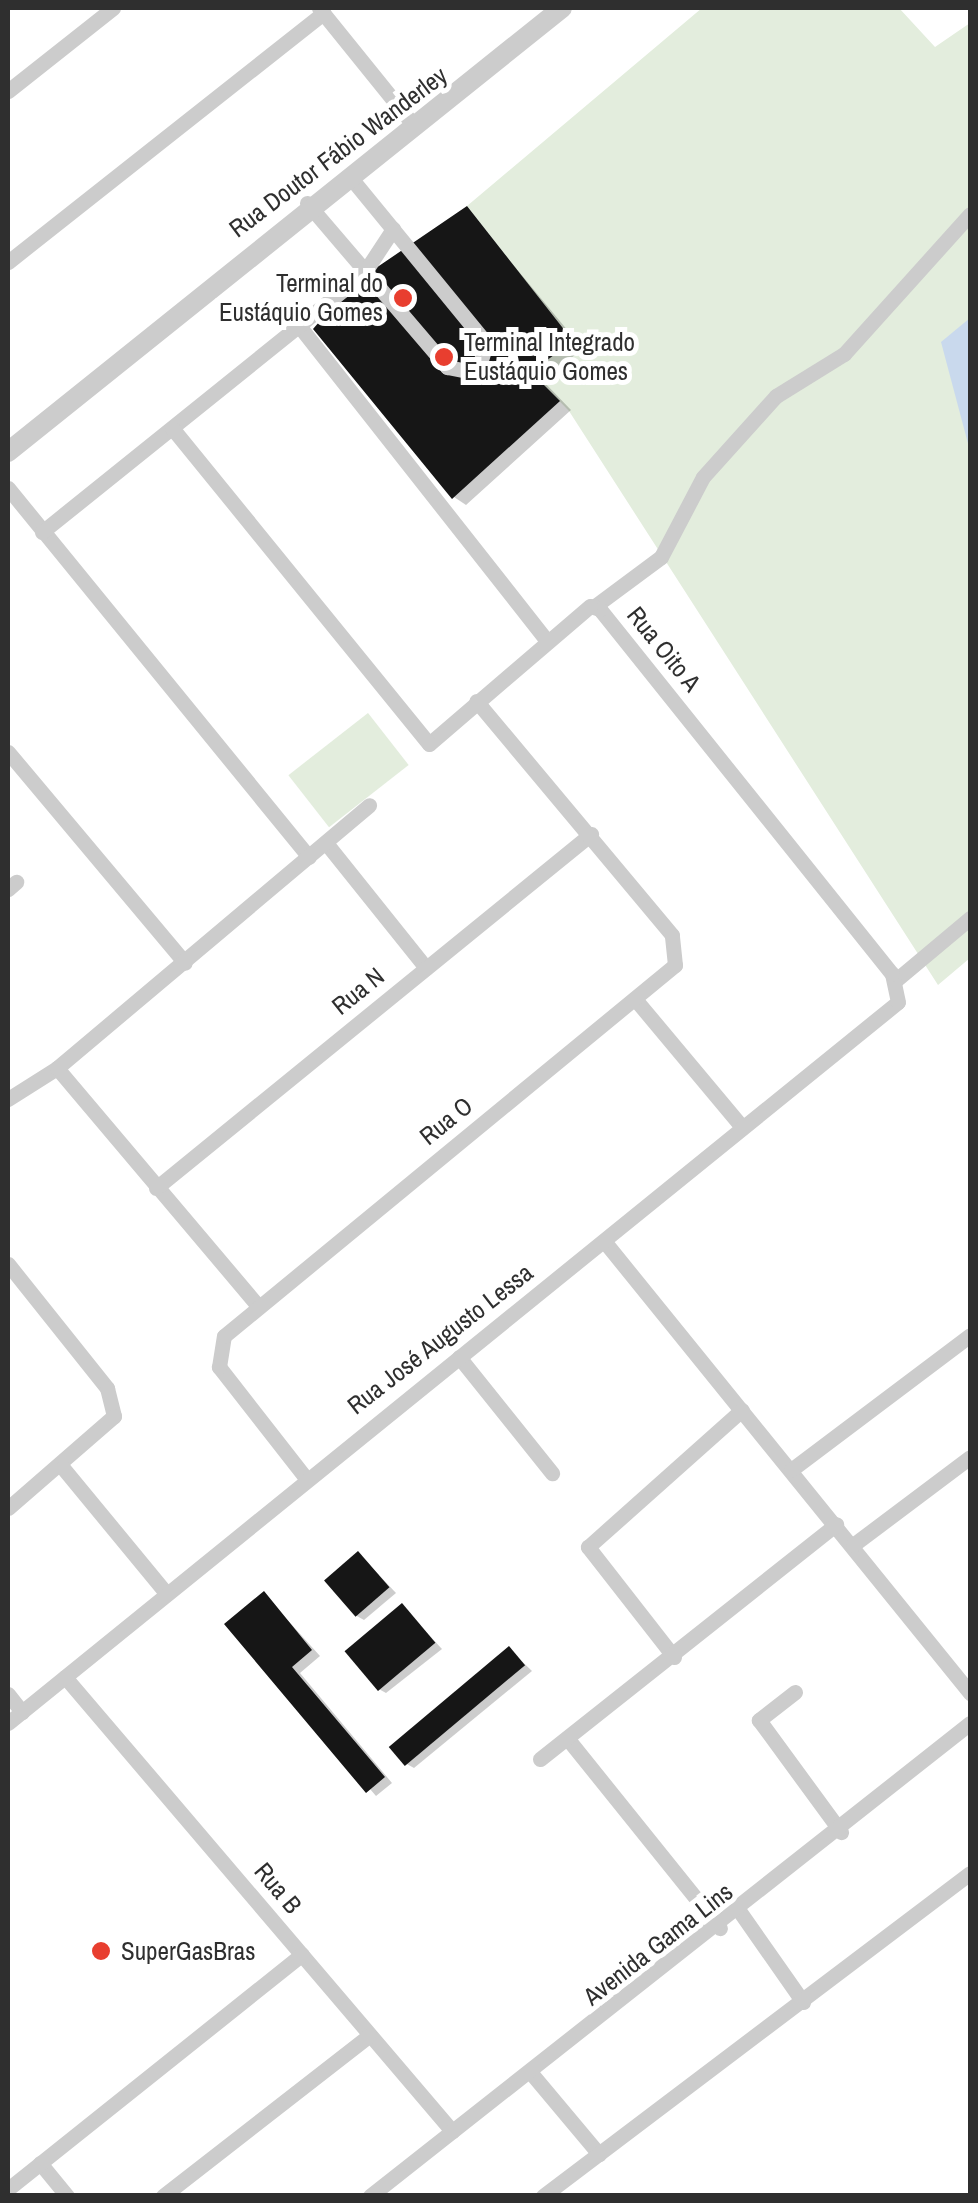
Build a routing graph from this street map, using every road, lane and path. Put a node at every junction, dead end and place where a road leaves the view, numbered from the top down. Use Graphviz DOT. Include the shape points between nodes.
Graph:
graph roads {
  1 [pos="113,8"];
  2 [pos="562,8"];
  3 [pos="321,10"];
  4 [pos="8,91"];
  5 [pos="416,127"];
  6 [pos="352,178"];
  7 [pos="307,203"];
  8 [pos="970,214"];
  9 [pos="393,229"];
  10 [pos="8,262"];
  11 [pos="364,273"];
  12 [pos="300,328"];
  13 [pos="172,428"];
  14 [pos="8,452"];
  15 [pos="8,488"];
  16 [pos="42,532"];
  17 [pos="595,606"];
  18 [pos="547,642"];
  19 [pos="476,701"];
  20 [pos="8,752"];
  21 [pos="369,804"];
  22 [pos="591,834"];
  23 [pos="326,843"];
  24 [pos="309,856"];
  25 [pos="970,918"];
  26 [pos="185,963"];
  27 [pos="426,968"];
  28 [pos="897,987"];
  29 [pos="635,999"];
  30 [pos="57,1068"];
  31 [pos="8,1100"];
  32 [pos="742,1127"];
  33 [pos="156,1188"];
  34 [pos="604,1241"];
  35 [pos="8,1266"];
  36 [pos="258,1306"];
  37 [pos="970,1335"];
  38 [pos="459,1356"];
  39 [pos="742,1410"];
  40 [pos="970,1457"];
  41 [pos="62,1468"];
  42 [pos="790,1470"];
  43 [pos="552,1473"];
  44 [pos="305,1477"];
  45 [pos="8,1508"];
  46 [pos="836,1524"];
  47 [pos="853,1545"];
  48 [pos="166,1594"];
  49 [pos="674,1657"];
  50 [pos="66,1677"];
  51 [pos="795,1692"];
  52 [pos="8,1694"];
  53 [pos="970,1694"];
  54 [pos="22,1712"];
  55 [pos="970,1723"];
  56 [pos="8,1724"];
  57 [pos="567,1738"];
  58 [pos="540,1759"];
  59 [pos="841,1832"];
  60 [pos="970,1873"];
  61 [pos="740,1912"];
  62 [pos="720,1928"];
  63 [pos="302,1954"];
  64 [pos="803,2002"];
  65 [pos="370,2035"];
  66 [pos="531,2073"];
  67 [pos="452,2131"];
  68 [pos="599,2154"];
  69 [pos="40,2163"];
  70 [pos="8,2190"];
  71 [pos="67,2196"];
  72 [pos="164,2196"];
  73 [pos="370,2196"];
  74 [pos="543,2196"];
  1 -- 4 [label="street"];
  2 -- 5 [label="street, Rua Doutor Fábio Wanderley"];
  3 -- 5 [label="street"];
  3 -- 10 [label="street"];
  5 -- 6 [label="street, Rua Doutor Fábio Wanderley"];
  6 -- 7 [label="street, Rua Doutor Fábio Wanderley"];
  6 -- 9 [label="street"];
  7 -- 11 [label="street"];
  7 -- 14 [label="street, Rua Doutor Fábio Wanderley"];
  8 -- 17 [label="street" via="844,354 776,396 703,476 660,557"];
  9 -- 11 [label="street"];
  9 -- 11 [label="street" via="486,343 484,368 453,373"];
  11 -- 12 [label="street"];
  12 -- 13 [label="street"];
  12 -- 18 [label="street"];
  13 -- 16 [label="street"];
  13 -- 19 [label="street, Rua Oito A" via="429,744"];
  15 -- 16 [label="street"];
  16 -- 24 [label="street"];
  17 -- 18 [label="street, Rua Oito A"];
  17 -- 28 [label="street, Rua Oito A"];
  18 -- 19 [label="street, Rua Oito A"];
  19 -- 22 [label="street"];
  20 -- 26 [label="street"];
  21 -- 23 [label="street"];
  22 -- 27 [label="street, Rua N"];
  22 -- 29 [label="street, Rua O" via="672,935 676,965"];
  23 -- 24 [label="street"];
  23 -- 27 [label="street"];
  24 -- 26 [label="street"];
  25 -- 28 [label="street, Rua José Augusto Lessa"];
  26 -- 30 [label="street"];
  27 -- 33 [label="street, Rua N"];
  28 -- 32 [label="street, Rua José Augusto Lessa" via="876,1028"];
  29 -- 32 [label="street"];
  29 -- 36 [label="street, Rua O"];
  30 -- 31 [label="street"];
  30 -- 33 [label="street"];
  32 -- 34 [label="street, Rua José Augusto Lessa"];
  33 -- 36 [label="street"];
  34 -- 38 [label="street, Rua José Augusto Lessa"];
  34 -- 39 [label="street"];
  35 -- 41 [label="street" via="107,1388 114,1416"];
  36 -- 44 [label="street, Rua O" via="224,1336 219,1367"];
  37 -- 42 [label="street"];
  38 -- 43 [label="street"];
  38 -- 44 [label="street, Rua José Augusto Lessa"];
  39 -- 42 [label="street"];
  39 -- 49 [label="street" via="588,1546"];
  40 -- 47 [label="street"];
  41 -- 45 [label="street"];
  41 -- 48 [label="street"];
  42 -- 46 [label="street"];
  44 -- 48 [label="street, Rua José Augusto Lessa"];
  46 -- 47 [label="street"];
  46 -- 49 [label="street"];
  47 -- 53 [label="street"];
  48 -- 50 [label="street, Rua José Augusto Lessa"];
  49 -- 57 [label="street"];
  50 -- 54 [label="street, Rua José Augusto Lessa"];
  50 -- 63 [label="street, Rua B"];
  51 -- 59 [label="street" via="759,1720"];
  52 -- 54 [label="street"];
  54 -- 56 [label="street, Rua José Augusto Lessa"];
  55 -- 59 [label="street, Avenida Gama Lins"];
  57 -- 58 [label="street"];
  57 -- 62 [label="street"];
  59 -- 61 [label="street, Avenida Gama Lins"];
  60 -- 64 [label="street"];
  61 -- 62 [label="street, Avenida Gama Lins"];
  61 -- 64 [label="street"];
  62 -- 66 [label="street, Avenida Gama Lins"];
  63 -- 65 [label="street, Rua B"];
  63 -- 69 [label="street"];
  64 -- 68 [label="street"];
  65 -- 67 [label="street, Rua B"];
  65 -- 72 [label="street"];
  66 -- 67 [label="street, Avenida Gama Lins"];
  66 -- 68 [label="street"];
  67 -- 73 [label="street, Avenida Gama Lins"];
  68 -- 74 [label="street"];
  69 -- 70 [label="street"];
  69 -- 71 [label="street"];
}
